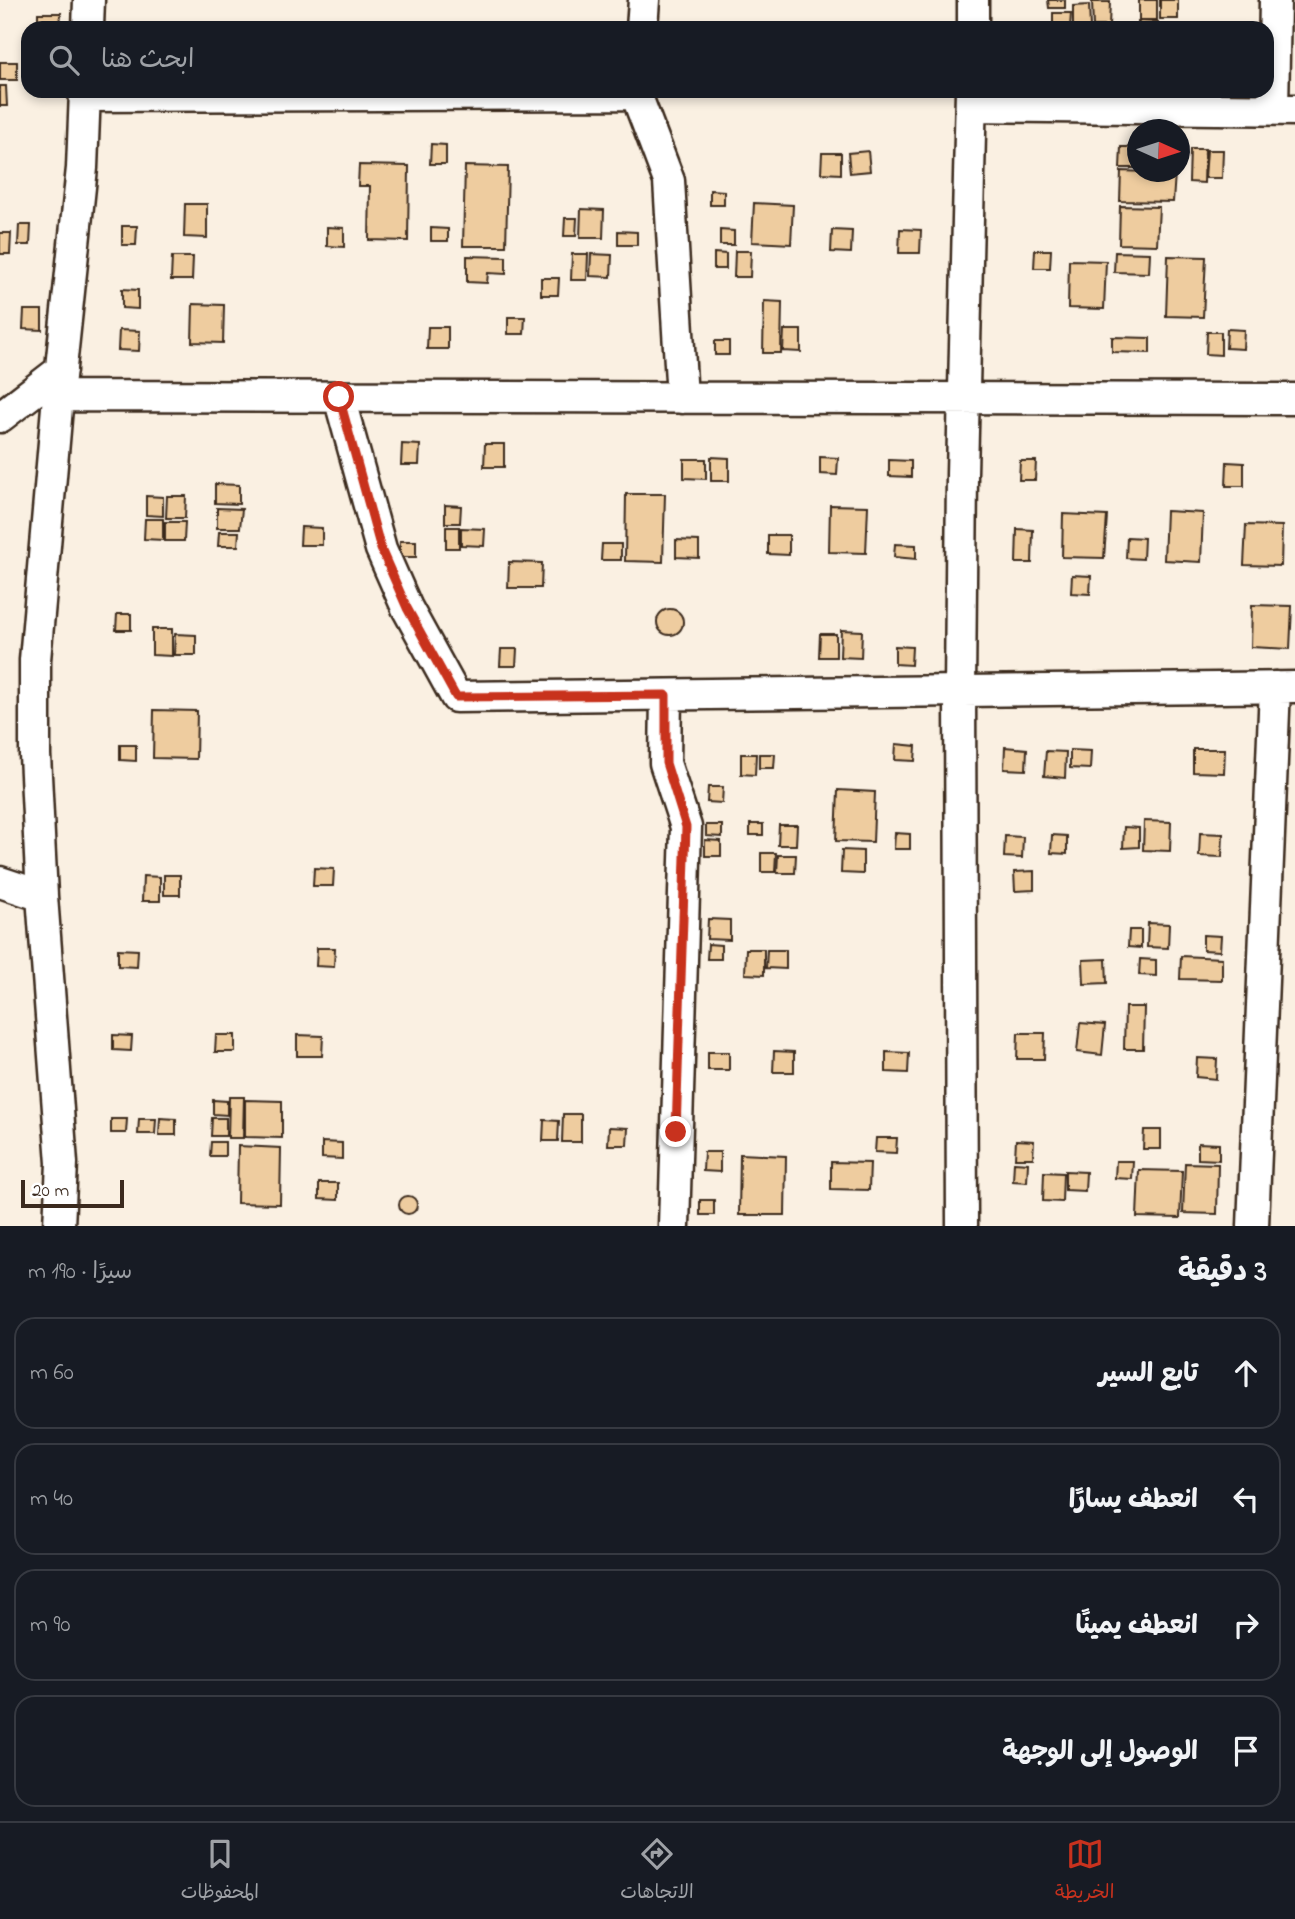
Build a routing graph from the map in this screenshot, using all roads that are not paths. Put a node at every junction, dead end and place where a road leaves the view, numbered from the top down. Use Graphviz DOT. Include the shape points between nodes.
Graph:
graph roads {
  1 [pos="89,0"];
  2 [pos="644,0"];
  3 [pos="973,0"];
  4 [pos="1275,0"];
  5 [pos="88,21"];
  6 [pos="642,21"];
  7 [pos="973,21"];
  8 [pos="85,98"];
  9 [pos="638,98"];
  10 [pos="971,98"];
  11 [pos="1284,109"];
  12 [pos="60,383"];
  13 [pos="339,397"];
  14 [pos="682,398"];
  15 [pos="964,398"];
  16 [pos="1295,399"];
  17 [pos="0,417"];
  18 [pos="1285,687"];
  19 [pos="960,691"];
  20 [pos="666,695"];
  21 [pos="0,882"];
  22 [pos="42,896"];
  23 [pos="59,1226"];
  24 [pos="674,1226"];
  25 [pos="962,1226"];
  26 [pos="1253,1226"];
  1 -- 5 [label="street"];
  2 -- 6 [label="street"];
  3 -- 7 [label="street"];
  4 -- 11 [label="street"];
  8 -- 12 [label="street"];
  9 -- 14 [label="street" via="669,181"];
  10 -- 11 [label="street"];
  10 -- 15 [label="street"];
  12 -- 13 [label="street"];
  12 -- 17 [label="street"];
  12 -- 22 [label="street" via="35,660"];
  13 -- 14 [label="street"];
  13 -- 20 [label="street" via="381,549 456,697"];
  14 -- 15 [label="street"];
  15 -- 16 [label="street"];
  15 -- 19 [label="street"];
  18 -- 19 [label="street"];
  18 -- 26 [label="street"];
  19 -- 20 [label="street"];
  19 -- 25 [label="street"];
  20 -- 24 [label="street" via="666,763 686,827"];
  21 -- 22 [label="street"];
  22 -- 23 [label="street" via="62,1163"];
}
